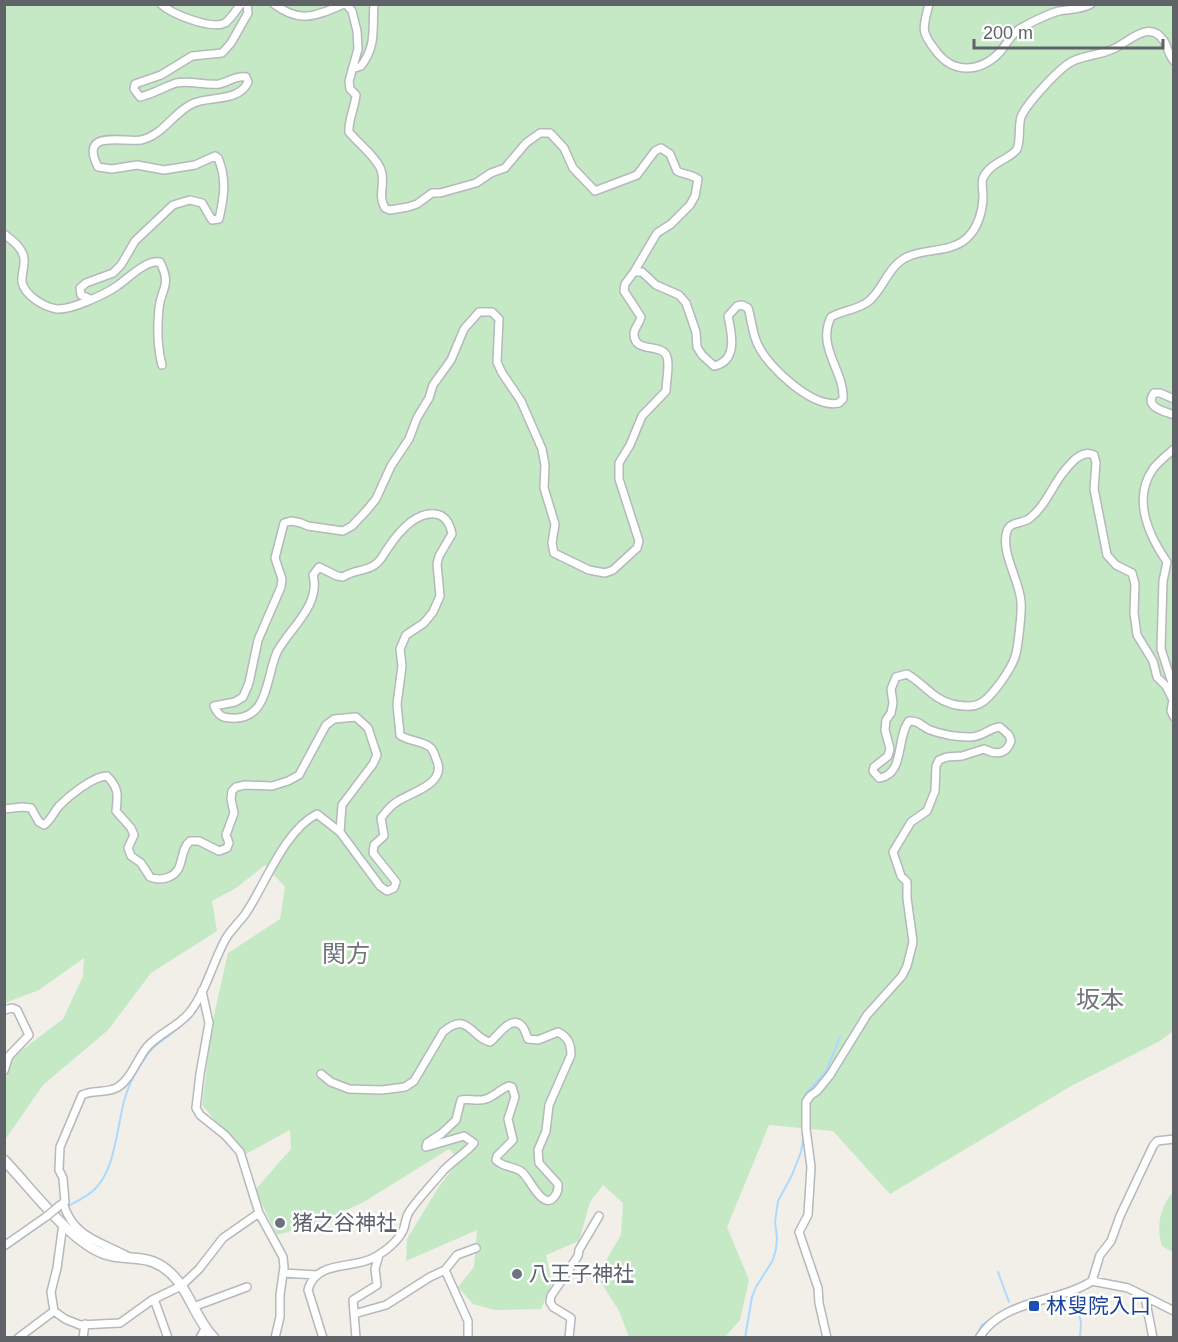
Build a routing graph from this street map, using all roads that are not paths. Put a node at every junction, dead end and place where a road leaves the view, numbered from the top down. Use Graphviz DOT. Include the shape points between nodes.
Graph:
graph roads {
  1 [pos="161,4"];
  2 [pos="241,4"];
  3 [pos="246,4"];
  4 [pos="274,4"];
  5 [pos="345,4"];
  6 [pos="374,4"];
  7 [pos="930,4"];
  8 [pos="1091,4"];
  9 [pos="1173,61"];
  10 [pos="352,69"];
  11 [pos="4,234"];
  12 [pos="634,272"];
  13 [pos="90,299"];
  14 [pos="162,365"];
  15 [pos="1173,399"];
  16 [pos="1173,415"];
  17 [pos="1173,449"];
  18 [pos="1173,689"];
  19 [pos="1173,717"];
  20 [pos="4,809"];
  21 [pos="340,832"];
  22 [pos="202,991"];
  23 [pos="4,1010"];
  24 [pos="4,1046"];
  25 [pos="9,1056"];
  26 [pos="4,1071"];
  27 [pos="321,1074"];
  28 [pos="1173,1139"];
  29 [pos="4,1160"];
  30 [pos="61,1205"];
  31 [pos="259,1213"];
  32 [pos="599,1216"];
  33 [pos="63,1224"];
  34 [pos="4,1246"];
  35 [pos="476,1248"];
  36 [pos="380,1255"];
  37 [pos="129,1257"];
  38 [pos="445,1270"];
  39 [pos="283,1273"];
  40 [pos="317,1275"];
  41 [pos="1092,1281"];
  42 [pos="181,1286"];
  43 [pos="247,1287"];
  44 [pos="1145,1297"];
  45 [pos="154,1299"];
  46 [pos="193,1307"];
  47 [pos="54,1311"];
  48 [pos="1173,1311"];
  49 [pos="354,1314"];
  50 [pos="85,1324"];
  51 [pos="202,1333"];
  52 [pos="18,1338"];
  53 [pos="83,1338"];
  54 [pos="168,1338"];
  55 [pos="214,1338"];
  56 [pos="275,1338"];
  57 [pos="323,1338"];
  58 [pos="356,1338"];
  59 [pos="468,1338"];
  60 [pos="569,1338"];
  61 [pos="828,1338"];
  62 [pos="979,1338"];
  63 [pos="1153,1338"];
  1 -- 2 [label="street" via="167,10 215,25 224,23"];
  3 -- 13 [label="street" via="248,13 222,53 192,56 161,75 135,84 134,89 140,97 176,83 211,85 239,75 246,77 246,88 225,98 195,102 162,130 142,140 109,139 95,147 98,167 112,169 137,165 164,170 195,165 215,156 224,178 219,219 212,220 202,202 190,200 173,205 135,241 113,273 80,288 81,295"];
  4 -- 5 [label="street" via="294,17 320,14"];
  5 -- 10 [label="street" via="352,11 358,41"];
  6 -- 10 [label="street" via="374,41 361,66"];
  7 -- 8 [label="street" via="923,27 944,61 956,68 974,68 992,59 1022,27 1054,12"];
  9 -- 12 [label="street" via="1164,41 1143,31 1113,49 1074,60 1056,75 1022,116 1018,148 997,162 982,179 982,211 969,237 953,246 907,257 866,303 831,317 827,336 830,356 844,392 839,403 808,395 782,376 762,353 748,309 742,305 728,316 731,353 714,366 697,347 686,303 642,272"];
  10 -- 12 [label="street" via="350,89 356,95 349,132 381,167 381,194 387,210 408,207 432,194 476,183 505,168 540,133 550,132 556,138 573,168 595,191 638,175 661,148 670,154 677,171 698,179 695,196 671,224 657,233"];
  11 -- 13 [label="street" via="22,252 22,281 38,302 66,309"];
  12 -- 21 [label="street" via="624,291 641,317 634,334 640,345 660,348 665,353 666,391 642,416 618,463 619,479 639,542 613,570 599,573 554,553 555,524 544,488 542,449 521,401 496,362 499,319 484,310 464,329 452,360 433,385 409,439 367,510 343,531 291,521 282,528 275,558 281,587 258,640 243,697 214,706 224,718 246,716 263,701 276,655 310,603 313,575 319,567 343,577 370,568 405,526 424,515 442,516 452,534 437,564 440,596 433,612 406,635 400,649 400,735 432,749 439,765 437,775 426,787 400,800 381,818 384,836 374,845 373,853 396,882 394,888 387,891 380,886"];
  13 -- 14 [label="street" via="155,261 160,262 166,285 159,304 157,334"];
  15 -- 16 [label="street" via="1160,393 1151,397 1155,408"];
  17 -- 18 [label="street" via="1153,470 1144,500 1149,532 1167,562 1162,590 1161,649"];
  19 -- 61 [label="street" via="1173,700 1137,635 1132,573 1107,555 1094,489 1094,455 1082,453 1062,474 1039,510 1007,531 1007,554 1022,603 1015,657 995,689 981,704 971,707 941,700 907,674 896,677 891,689 893,703 885,730 890,749 888,756 874,767 879,778 890,774 898,761 904,727 909,721 969,738 1000,727 1011,741 1009,748 995,754 984,749 939,760 935,791 927,811 912,822 893,852 907,882 914,942 907,966 867,1015 830,1075 806,1102 810,1179 808,1215 800,1232 819,1288"];
  20 -- 21 [label="street" via="30,808 44,825 76,791 99,776 107,776 115,783 118,794 116,811 134,835 128,848 131,856 150,877 163,880 178,871 190,841 219,851 227,848 226,835 234,813 232,791 236,787 272,786 294,778 326,725 334,719 356,717 368,728 377,755 342,805"];
  21 -- 22 [label="street" via="317,814 284,846 245,915 223,943"];
  22 -- 30 [label="street" via="184,1019 150,1043 122,1084 108,1091 82,1095 60,1147 58,1160 65,1202"];
  22 -- 31 [label="street" via="209,1023 196,1108 240,1152"];
  23 -- 25 [label="street" via="17,1010 29,1035"];
  24 -- 25 [label="street"];
  25 -- 26 [label="street"];
  27 -- 36 [label="street" via="349,1089 405,1087 414,1081 444,1032 462,1024 470,1026 486,1042 513,1023 521,1025 528,1039 538,1040 558,1032 570,1043 571,1055 549,1106 546,1131 538,1150 539,1163 558,1184 556,1196 551,1201 540,1198 519,1169 496,1160 513,1140 508,1119 516,1097 513,1087 503,1088 488,1099 463,1099 456,1120 426,1147 464,1136 474,1143 444,1170 408,1215 401,1235"];
  28 -- 41 [label="street" via="1157,1141 1153,1146 1111,1241 1100,1255"];
  29 -- 33 [label="main road"];
  30 -- 34 [label="street, bridge"];
  30 -- 37 [label="street" via="80,1231"];
  31 -- 39 [label="street" via="279,1248"];
  31 -- 42 [label="street" via="223,1238 200,1269"];
  32 -- 60 [label="street" via="551,1296 553,1307 571,1318"];
  33 -- 37 [label="main road" via="88,1246 106,1255"];
  33 -- 47 [label="street" via="51,1292"];
  35 -- 38 [label="street" via="457,1255"];
  36 -- 40 [label="street" via="366,1262 333,1266"];
  36 -- 49 [label="street" via="375,1269 377,1285 353,1300"];
  37 -- 42 [label="main road" via="165,1268"];
  38 -- 49 [label="street" via="386,1305"];
  38 -- 59 [label="street" via="468,1321"];
  39 -- 40 [label="street"];
  39 -- 56 [label="street"];
  40 -- 57 [label="street" via="308,1290"];
  41 -- 44 [label="street" via="1128,1287"];
  41 -- 62 [label="street" via="1009,1312 992,1322"];
  42 -- 45 [label="street"];
  42 -- 46 [label="main road"];
  43 -- 46 [label="street"];
  44 -- 48 [label="street"];
  44 -- 63 [label="street"];
  45 -- 50 [label="street" via="120,1323"];
  45 -- 54 [label="street"];
  46 -- 51 [label="main road"];
  47 -- 50 [label="street" via="65,1319"];
  47 -- 52 [label="street"];
  49 -- 58 [label="street"];
  50 -- 53 [label="street"];
  51 -- 55 [label="main road"];
}
